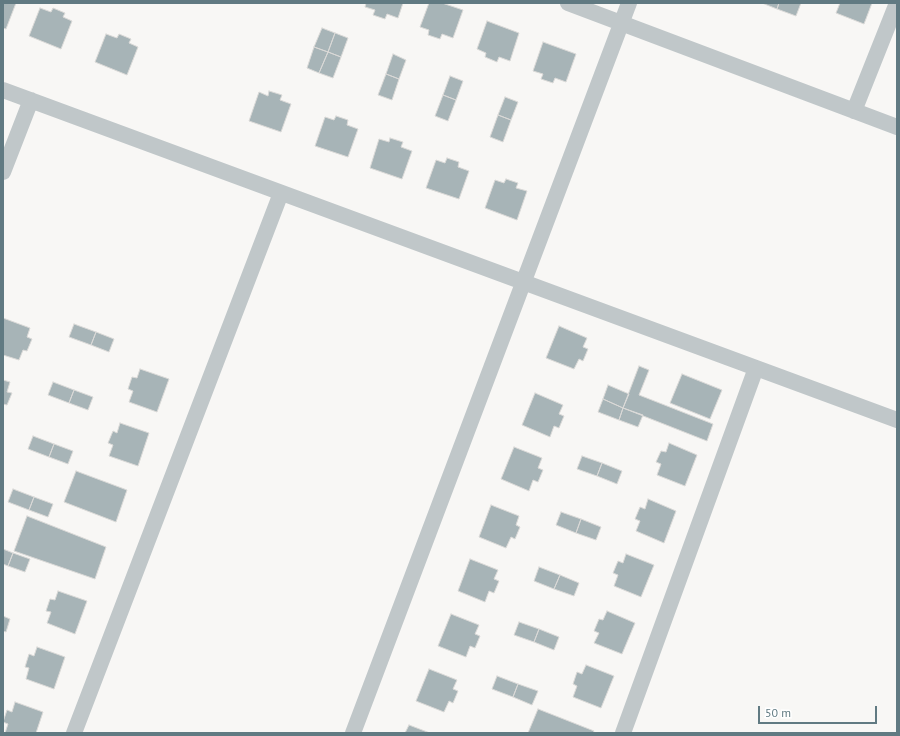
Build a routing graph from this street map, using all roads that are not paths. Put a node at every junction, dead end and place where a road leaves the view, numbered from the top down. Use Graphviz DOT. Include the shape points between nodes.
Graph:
graph roads {
  1 [pos="568,3"];
  2 [pos="629,3"];
  3 [pos="897,3"];
  4 [pos="622,24"];
  5 [pos="3,90"];
  6 [pos="31,100"];
  7 [pos="854,111"];
  8 [pos="897,127"];
  9 [pos="3,172"];
  10 [pos="281,192"];
  11 [pos="524,282"];
  12 [pos="756,368"];
  13 [pos="897,420"];
  14 [pos="74,733"];
  15 [pos="353,733"];
  16 [pos="623,733"];
  1 -- 4 [label="street"];
  2 -- 4 [label="street"];
  3 -- 7 [label="street"];
  4 -- 7 [label="street"];
  4 -- 11 [label="street"];
  5 -- 6 [label="street"];
  6 -- 9 [label="street"];
  6 -- 10 [label="street"];
  7 -- 8 [label="street"];
  10 -- 11 [label="street"];
  10 -- 14 [label="street"];
  11 -- 12 [label="street"];
  11 -- 15 [label="street"];
  12 -- 13 [label="street"];
  12 -- 16 [label="street"];
}
